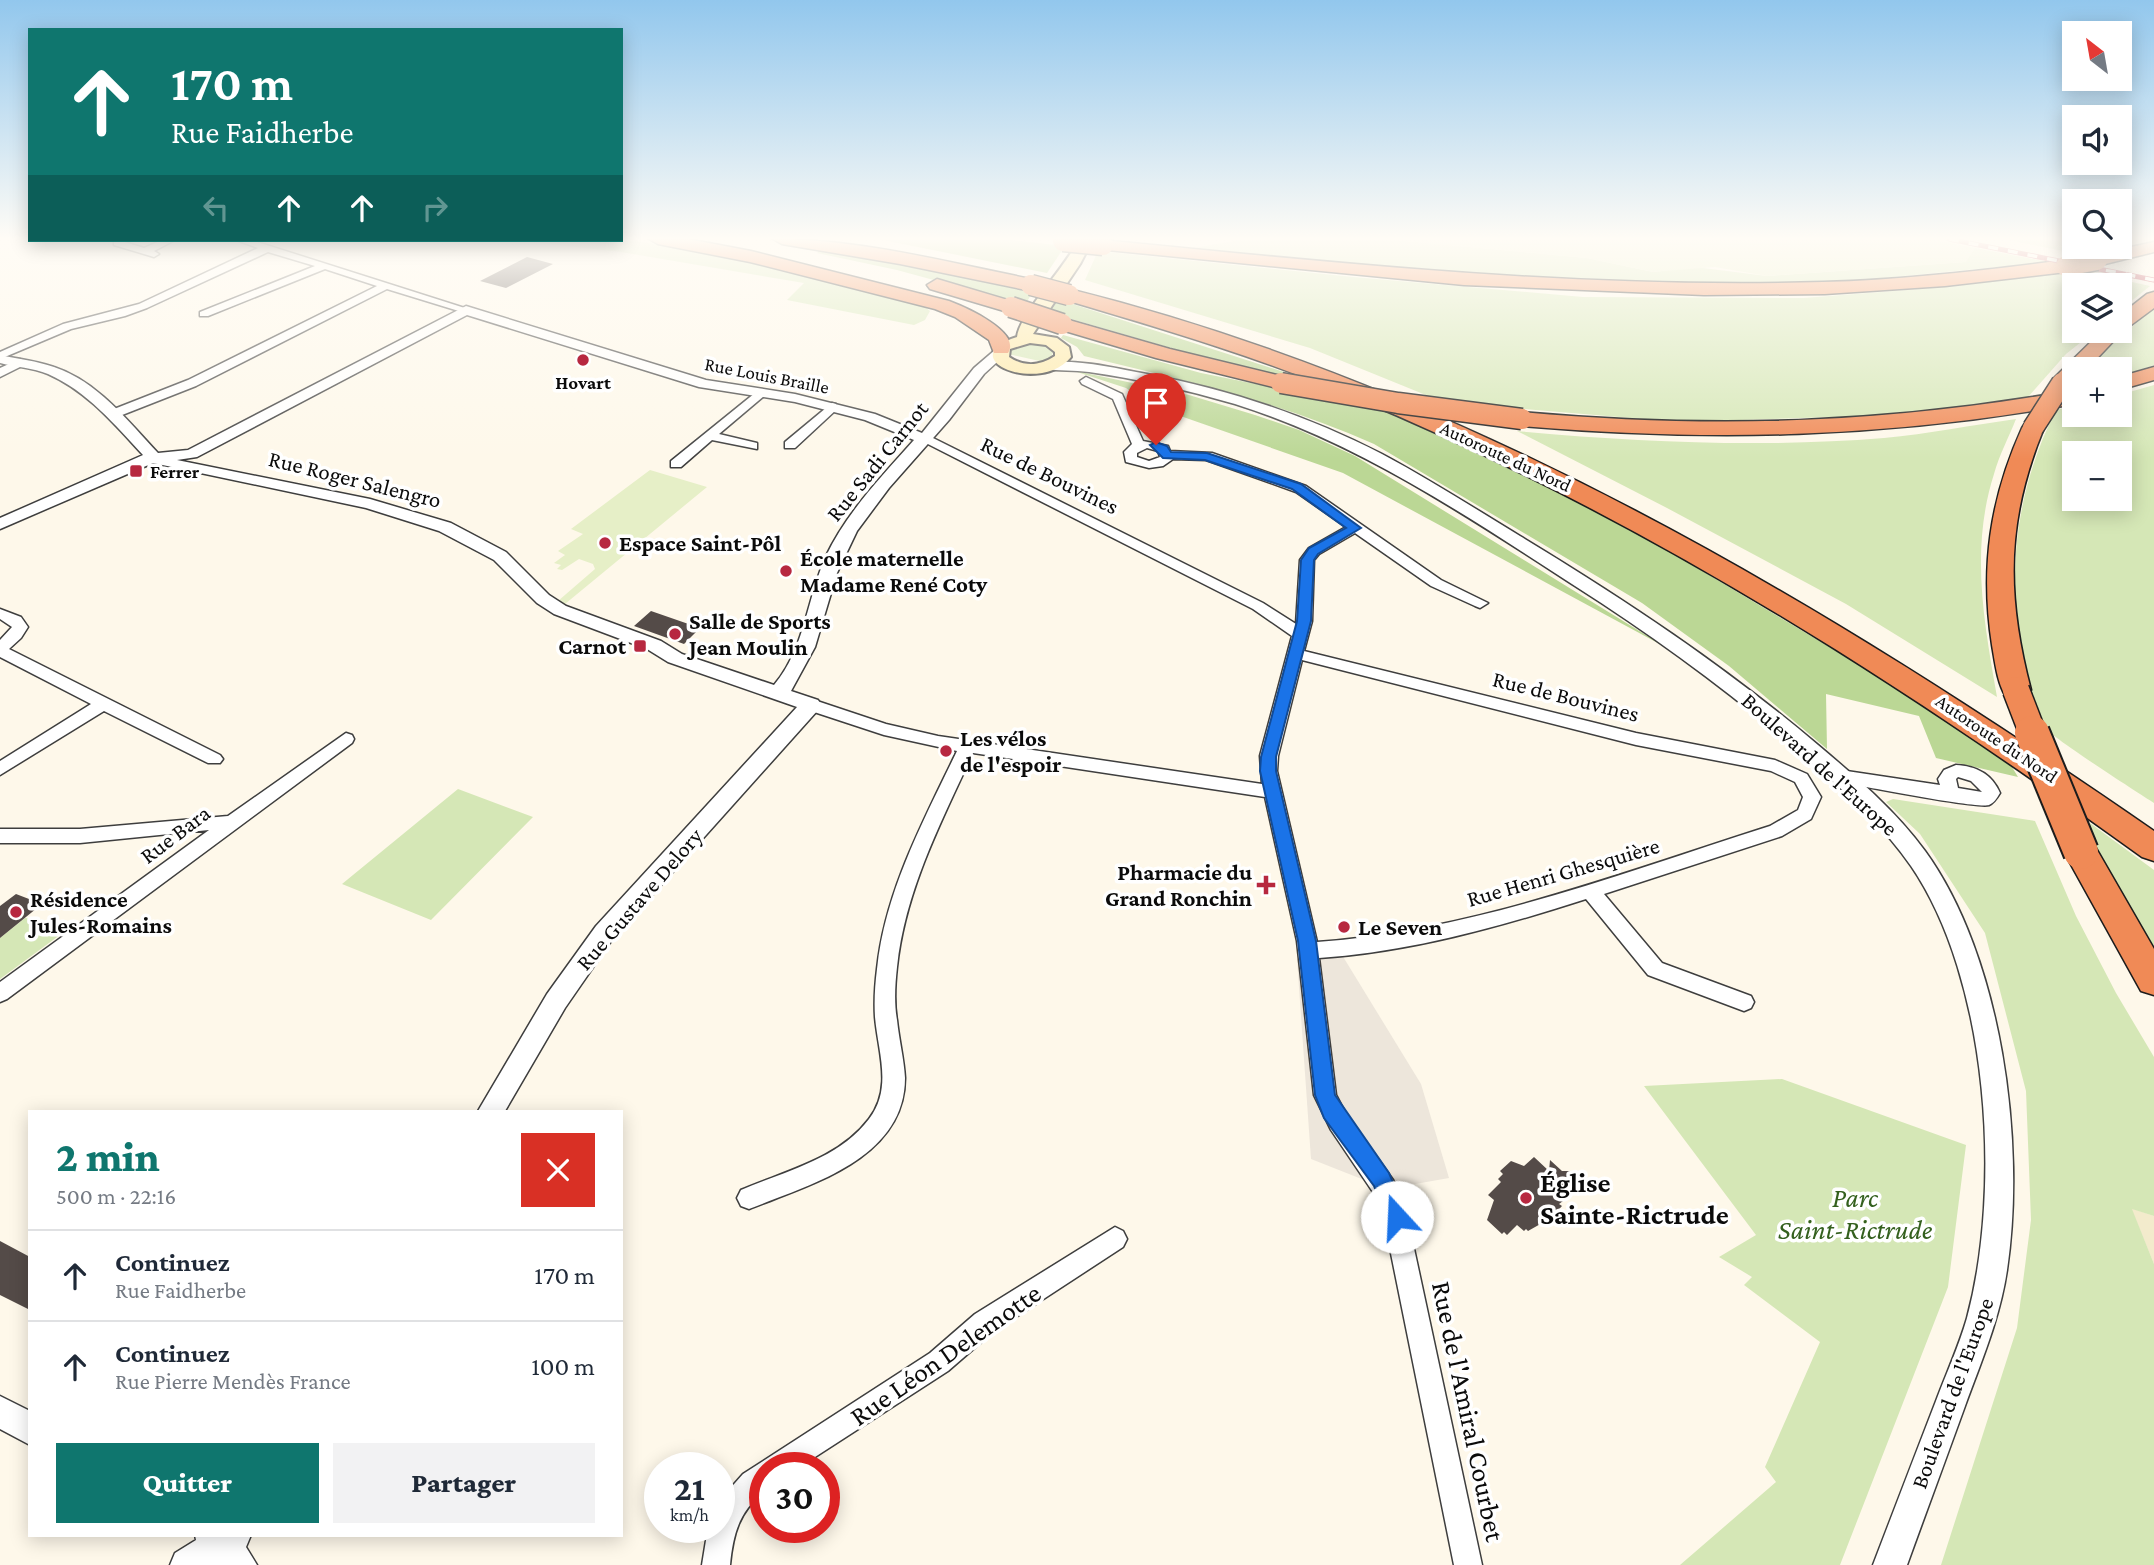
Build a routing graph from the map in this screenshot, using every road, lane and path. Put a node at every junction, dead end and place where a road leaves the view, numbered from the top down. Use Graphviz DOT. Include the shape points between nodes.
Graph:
graph roads {
  1 [pos="128,312"];
  2 [pos="209,312"];
  3 [pos="332,312"];
  4 [pos="463,312"];
  5 [pos="473,312"];
  6 [pos="957,312"];
  7 [pos="1020,312"];
  8 [pos="1037,312"];
  9 [pos="1133,312"];
  10 [pos="1152,312"];
  11 [pos="204,314"];
  12 [pos="1034,317"];
  13 [pos="1055,332"];
  14 [pos="2104,343"];
  15 [pos="1006,348"];
  16 [pos="1064,352"];
  17 [pos="2093,357"];
  18 [pos="0,358"];
  19 [pos="20,363"];
  20 [pos="1050,366"];
  21 [pos="1015,367"];
  22 [pos="0,373"];
  23 [pos="2154,373"];
  24 [pos="1139,376"];
  25 [pos="974,379"];
  26 [pos="2132,380"];
  27 [pos="1086,381"];
  28 [pos="2062,391"];
  29 [pos="760,393"];
  30 [pos="2062,397"];
  31 [pos="832,407"];
  32 [pos="113,414"];
  33 [pos="709,436"];
  34 [pos="923,439"];
  35 [pos="790,445"];
  36 [pos="752,446"];
  37 [pos="1139,446"];
  38 [pos="192,454"];
  39 [pos="1167,455"];
  40 [pos="157,460"];
  41 [pos="676,464"];
  42 [pos="212,471"];
  43 [pos="0,526"];
  44 [pos="1354,528"];
  45 [pos="1480,603"];
  46 [pos="0,614"];
  47 [pos="1301,635"];
  48 [pos="0,650"];
  49 [pos="1297,654"];
  50 [pos="778,693"];
  51 [pos="104,704"];
  52 [pos="811,705"];
  53 [pos="346,739"];
  54 [pos="968,746"];
  55 [pos="214,759"];
  56 [pos="0,769"];
  57 [pos="1840,776"];
  58 [pos="1273,792"];
  59 [pos="1951,795"];
  60 [pos="1812,797"];
  61 [pos="231,823"];
  62 [pos="2154,823"];
  63 [pos="0,836"];
  64 [pos="2154,848"];
  65 [pos="1591,892"];
  66 [pos="1308,951"];
  67 [pos="2154,979"];
  68 [pos="0,993"];
  69 [pos="1744,1002"];
  70 [pos="492,1110"];
  71 [pos="749,1198"];
  72 [pos="1115,1239"];
  73 [pos="0,1412"];
  74 [pos="28,1428"];
  75 [pos="800,1452"];
  76 [pos="749,1487"];
  77 [pos="226,1545"];
  78 [pos="187,1565"];
  79 [pos="716,1565"];
  80 [pos="1468,1565"];
  81 [pos="1890,1565"];
  1 -- 18 [label="street" via="67,326"];
  2 -- 11 [label="street"];
  3 -- 32 [label="street" via="180,389"];
  4 -- 38 [label="street"];
  5 -- 29 [label="street, Rue Louis Braille" via="664,373"];
  6 -- 15 [label="highway" via="996,336"];
  7 -- 13 [label="highway, bridge"];
  8 -- 12 [label="main road, Rue Sadi Carnot"];
  9 -- 64 [label="highway, Autoroute du Nord" via="1359,391 1599,500 1841,637 2013,747"];
  10 -- 62 [label="highway, Autoroute du Nord" via="1204,325 1354,378 1601,487 1854,626 2017,728"];
  12 -- 13 [label="main road" via="1036,330"];
  12 -- 15 [label="main road, Rue Sadi Carnot" via="1023,335"];
  13 -- 15 [label="main road"];
  13 -- 16 [label="main road"];
  13 -- 28 [label="highway, bridge" via="1379,401 1522,419 1670,429 1797,429 1934,419"];
  14 -- 17 [label="highway"];
  15 -- 21 [label="main road" via="1003,361"];
  15 -- 25 [label="street, Rue Sadi Carnot"];
  16 -- 20 [label="main road" via="1060,361"];
  16 -- 24 [label="street, Boulevard de l'Europe" via="1077,360"];
  18 -- 19 [label="street"];
  19 -- 22 [label="street"];
  19 -- 32 [label="street" via="69,378"];
  20 -- 21 [label="main road"];
  20 -- 24 [label="street, Boulevard de l'Europe"];
  21 -- 25 [label="street" via="992,369"];
  23 -- 26 [label="highway"];
  24 -- 57 [label="street, Boulevard de l'Europe" via="1284,416 1391,466 1672,640 1753,701"];
  25 -- 34 [label="street, Rue Sadi Carnot"];
  27 -- 37 [label="street" via="1118,397"];
  29 -- 31 [label="street, Rue Louis Braille"];
  29 -- 33 [label="street"];
  30 -- 67 [label="highway, bridge" via="2033,428 2008,495 1999,563 2001,622 2016,690 2053,790 2081,852"];
  31 -- 34 [label="street, Rue Louis Braille" via="878,419"];
  31 -- 35 [label="street"];
  32 -- 40 [label="street"];
  33 -- 36 [label="street"];
  33 -- 41 [label="street"];
  34 -- 47 [label="street, Rue de Bouvines" via="1258,606"];
  34 -- 50 [label="street, Rue Sadi Carnot" via="845,536 796,668"];
  37 -- 39 [label="street" via="1156,445"];
  37 -- 39 [label="street" via="1130,454 1140,463 1156,464"];
  38 -- 40 [label="street"];
  38 -- 42 [label="street, Rue Roger Salengro" via="187,463"];
  39 -- 44 [label="street" via="1207,456 1297,487"];
  40 -- 42 [label="street, Rue Roger Salengro"];
  40 -- 43 [label="street"];
  42 -- 50 [label="street, Rue Roger Salengro" via="370,504 445,527 494,552 560,610 653,645 675,658"];
  44 -- 45 [label="street" via="1436,583"];
  44 -- 47 [label="street, Rue de l'Amiral Courbet" via="1307,560"];
  46 -- 48 [label="street" via="19,622 20,629"];
  47 -- 49 [label="street, Rue de l'Amiral Courbet"];
  48 -- 51 [label="street"];
  49 -- 58 [label="street, Rue de l'Amiral Courbet" via="1269,757"];
  49 -- 60 [label="street, Rue de Bouvines" via="1636,738 1775,766 1801,778"];
  50 -- 52 [label="street, Rue Roger Salengro"];
  51 -- 55 [label="street"];
  51 -- 56 [label="street"];
  52 -- 54 [label="street, Rue Roger Salengro" via="899,734"];
  52 -- 70 [label="street, Rue Gustave Delory" via="604,933 555,1001"];
  53 -- 61 [label="street, Rue Bara"];
  54 -- 58 [label="street, Rue Roger Salengro"];
  54 -- 71 [label="street" via="912,865 895,919 885,1006 895,1079 885,1116 868,1139 836,1161"];
  57 -- 59 [label="street"];
  57 -- 81 [label="street, Boulevard de l'Europe" via="1914,853 1954,924 1980,1011 1997,1120 1996,1242 1986,1302"];
  58 -- 66 [label="street, Rue de l'Amiral Courbet"];
  60 -- 65 [label="street, Rue Henri Ghesquière" via="1805,814 1780,830"];
  61 -- 63 [label="street" via="80,836"];
  61 -- 68 [label="street, Rue Bara"];
  65 -- 66 [label="street, Rue Henri Ghesquière" via="1438,933"];
  65 -- 69 [label="street" via="1655,969"];
  66 -- 80 [label="street, Rue de l'Amiral Courbet" via="1325,1095 1387,1189 1400,1231"];
  72 -- 75 [label="street, Rue Léon Delemotte" via="984,1323 939,1362"];
  73 -- 74 [label="street"];
  76 -- 79 [label="street" via="723,1521"];
  77 -- 78 [label="street"];
}
